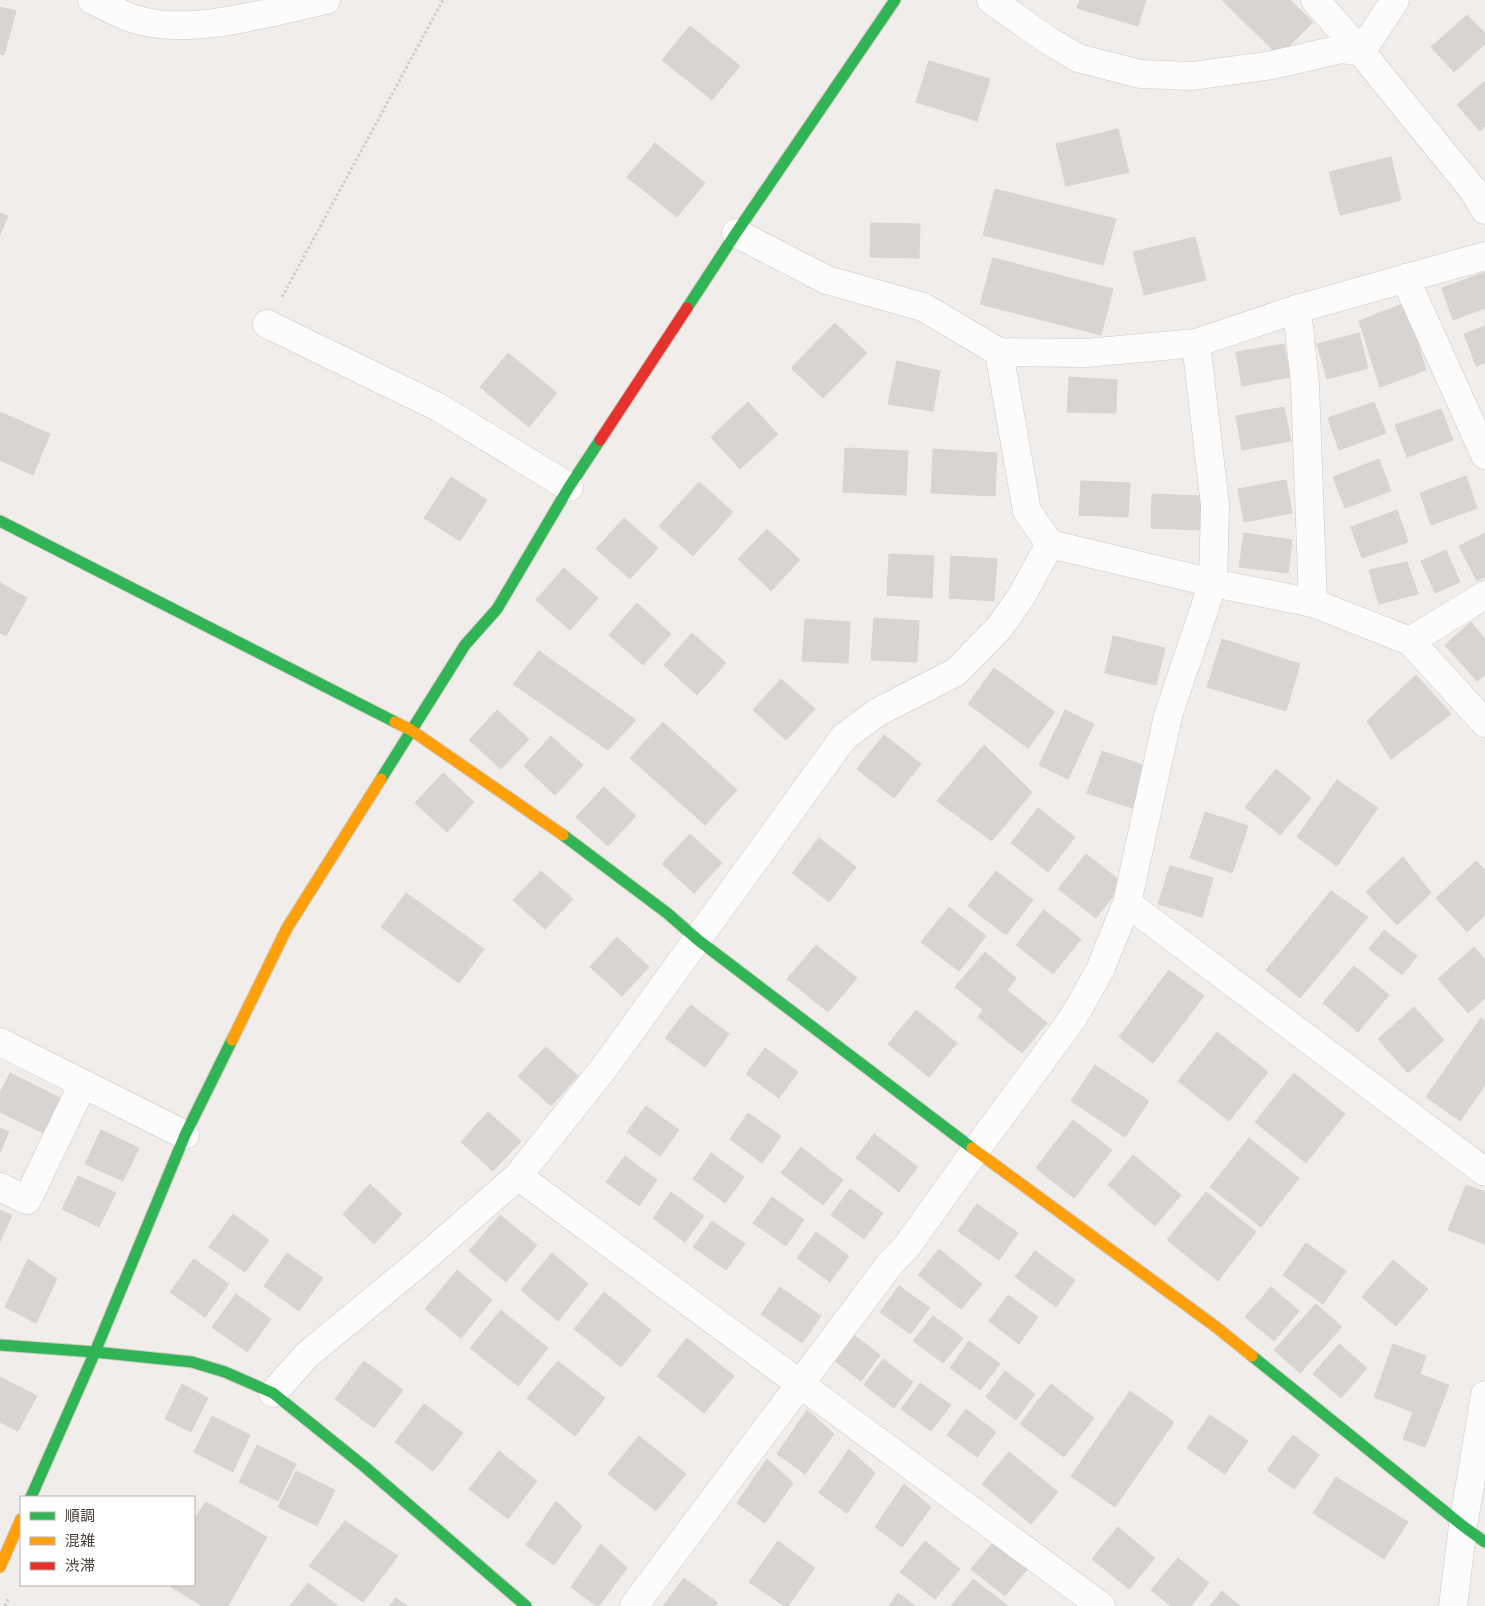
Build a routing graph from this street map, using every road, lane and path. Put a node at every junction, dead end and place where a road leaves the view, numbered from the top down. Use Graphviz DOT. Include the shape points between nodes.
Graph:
graph roads {
  1 [pos="92,0"];
  2 [pos="326,0"];
  3 [pos="443,0"];
  4 [pos="895,0"];
  5 [pos="991,0"];
  6 [pos="1315,0"];
  7 [pos="1395,0"];
  8 [pos="1361,52"];
  9 [pos="1485,210"];
  10 [pos="736,233"];
  11 [pos="1485,256"];
  12 [pos="1406,278"];
  13 [pos="1297,309"];
  14 [pos="267,324"];
  15 [pos="1196,343"];
  16 [pos="999,352"];
  17 [pos="1485,455"];
  18 [pos="569,487"];
  19 [pos="0,521"];
  20 [pos="1050,544"];
  21 [pos="1213,583"];
  22 [pos="1485,595"];
  23 [pos="1313,603"];
  24 [pos="1410,641"];
  25 [pos="1485,723"];
  26 [pos="411,730"];
  27 [pos="1127,903"];
  28 [pos="698,940"];
  29 [pos="0,1042"];
  30 [pos="83,1084"];
  31 [pos="185,1136"];
  32 [pos="975,1151"];
  33 [pos="1485,1172"];
  34 [pos="518,1176"];
  35 [pos="0,1187"];
  36 [pos="0,1345"];
  37 [pos="95,1352"];
  38 [pos="802,1384"];
  39 [pos="273,1393"];
  40 [pos="1485,1395"];
  41 [pos="31,1496"];
  42 [pos="20,1520"];
  43 [pos="1463,1526"];
  44 [pos="1485,1542"];
  45 [pos="0,1567"];
  46 [pos="526,1606"];
  47 [pos="634,1606"];
  48 [pos="1101,1606"];
  49 [pos="1453,1606"];
  1 -- 2 [label="street" via="134,18 181,26 230,20"];
  3 -- 14 [label="path"];
  4 -- 10 [label="street"];
  5 -- 8 [label="street" via="1078,58 1140,74 1192,76 1272,65 1341,49"];
  6 -- 8 [label="street"];
  7 -- 8 [label="street"];
  8 -- 9 [label="street" via="1474,191"];
  10 -- 16 [label="street" via="827,280 923,307"];
  10 -- 18 [label="street"];
  11 -- 12 [label="street"];
  12 -- 13 [label="street"];
  12 -- 17 [label="street"];
  13 -- 15 [label="street"];
  13 -- 23 [label="street" via="1304,384"];
  14 -- 18 [label="street" via="438,407"];
  15 -- 16 [label="street" via="1086,353"];
  15 -- 21 [label="street" via="1216,505"];
  16 -- 20 [label="street" via="1027,511"];
  18 -- 26 [label="street" via="497,609 465,645"];
  19 -- 26 [label="street"];
  20 -- 21 [label="street"];
  20 -- 28 [label="street" via="1022,597 999,628 956,672 878,712 844,737"];
  21 -- 23 [label="street"];
  21 -- 27 [label="street" via="1168,716"];
  22 -- 24 [label="street"];
  23 -- 24 [label="street"];
  24 -- 25 [label="street"];
  26 -- 28 [label="street" via="549,825"];
  26 -- 31 [label="street" via="288,928"];
  27 -- 32 [label="street" via="1100,970 1073,1018"];
  27 -- 33 [label="street"];
  28 -- 32 [label="street"];
  28 -- 34 [label="street" via="604,1068"];
  29 -- 30 [label="street"];
  30 -- 31 [label="street"];
  30 -- 35 [label="street" via="26,1200"];
  31 -- 37 [label="street"];
  32 -- 38 [label="street" via="908,1246 889,1265"];
  32 -- 43 [label="street" via="1216,1327"];
  34 -- 38 [label="street"];
  34 -- 39 [label="street" via="307,1355"];
  36 -- 37 [label="street"];
  37 -- 39 [label="street" via="192,1362"];
  37 -- 41 [label="street"];
  38 -- 47 [label="street"];
  38 -- 48 [label="street"];
  39 -- 46 [label="street" via="365,1467"];
  40 -- 43 [label="street"];
  42 -- 45 [label="street"];
  43 -- 44 [label="street"];
  43 -- 49 [label="street"];
}
